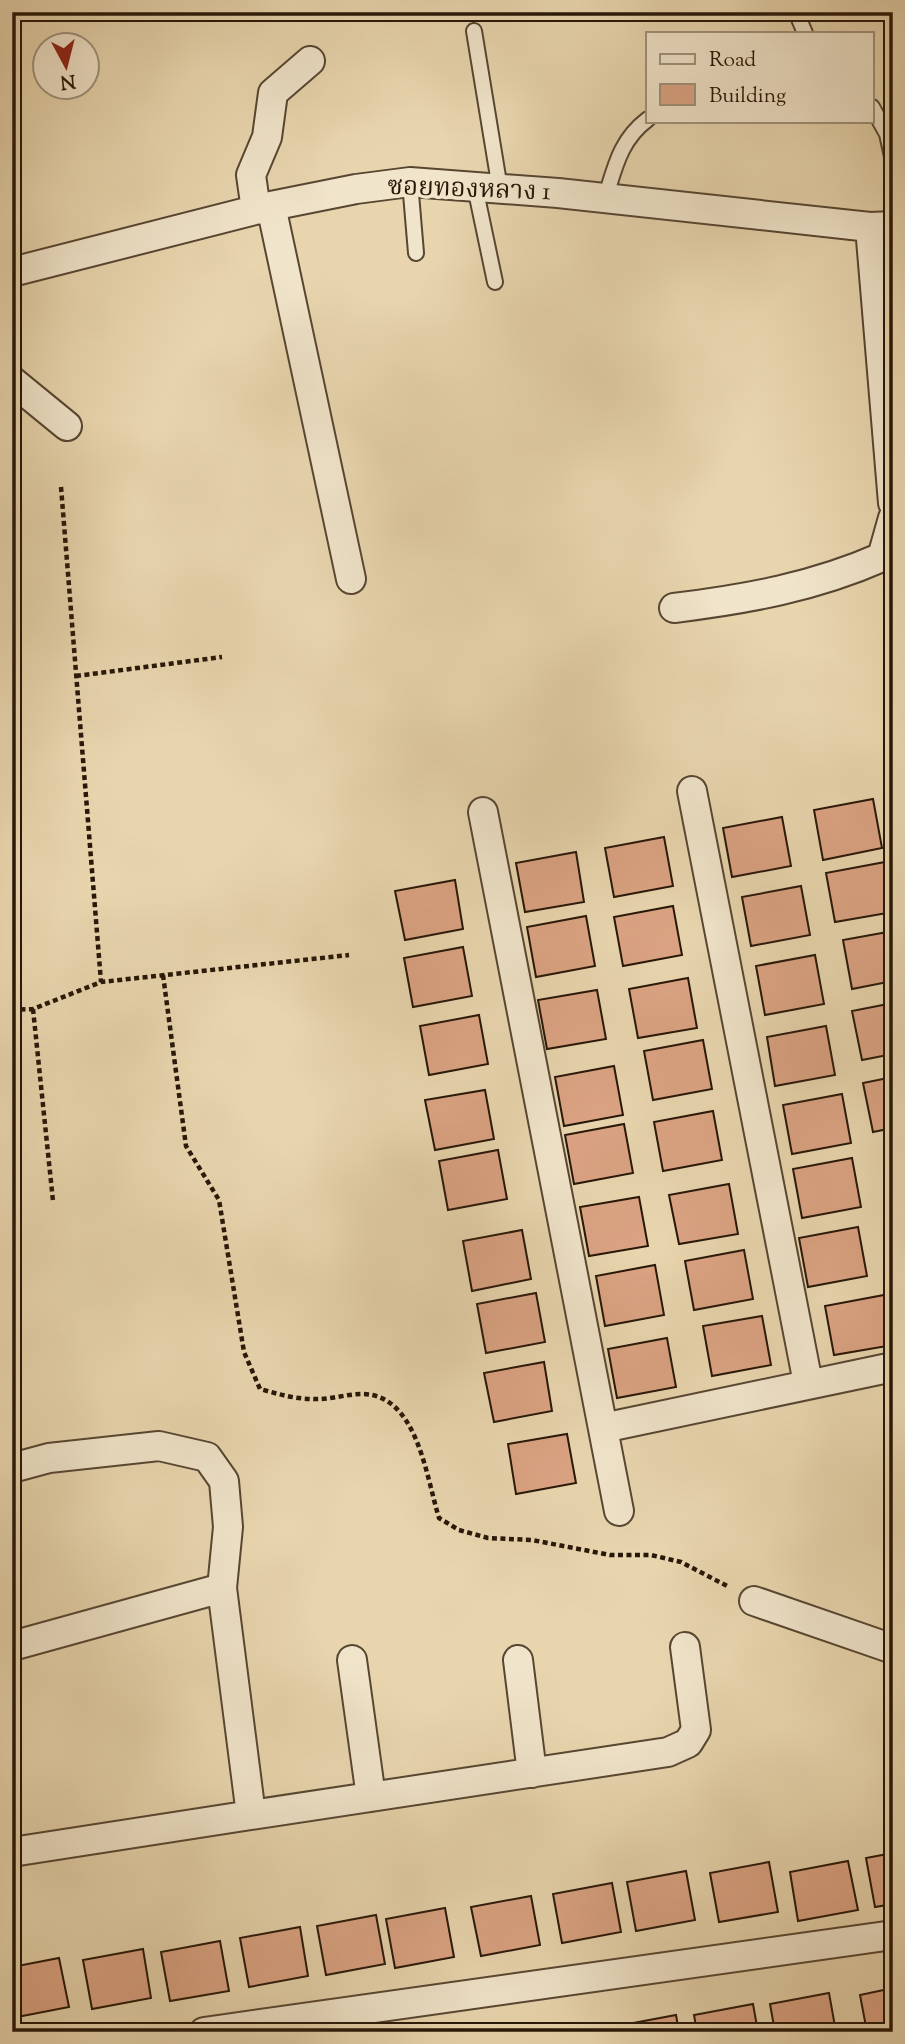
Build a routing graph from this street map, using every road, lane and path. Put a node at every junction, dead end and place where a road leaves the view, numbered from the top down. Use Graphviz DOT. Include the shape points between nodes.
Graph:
graph roads {
  1 [pos="796,12"];
  2 [pos="474,31"];
  3 [pos="805,32"];
  4 [pos="310,61"];
  5 [pos="874,111"];
  6 [pos="646,121"];
  7 [pos="893,161"];
  8 [pos="410,182"];
  9 [pos="488,188"];
  10 [pos="605,199"];
  11 [pos="263,208"];
  12 [pos="881,226"];
  13 [pos="416,253"];
  14 [pos="14,267"];
  15 [pos="495,282"];
  16 [pos="12,381"];
  17 [pos="67,426"];
  18 [pos="61,486"];
  19 [pos="893,503"];
  20 [pos="893,518"];
  21 [pos="887,562"];
  22 [pos="351,579"];
  23 [pos="674,608"];
  24 [pos="222,657"];
  25 [pos="76,676"];
  26 [pos="692,791"];
  27 [pos="483,812"];
  28 [pos="349,955"];
  29 [pos="163,975"];
  30 [pos="101,982"];
  31 [pos="33,1009"];
  32 [pos="12,1010"];
  33 [pos="53,1201"];
  34 [pos="893,1367"];
  35 [pos="808,1383"];
  36 [pos="603,1428"];
  37 [pos="12,1468"];
  38 [pos="619,1511"];
  39 [pos="222,1588"];
  40 [pos="754,1601"];
  41 [pos="12,1646"];
  42 [pos="685,1647"];
  43 [pos="893,1649"];
  44 [pos="352,1660"];
  45 [pos="518,1660"];
  46 [pos="532,1773"];
  47 [pos="371,1797"];
  48 [pos="251,1815"];
  49 [pos="12,1852"];
  50 [pos="893,1935"];
  51 [pos="204,2032"];
  1 -- 3 [label="lane"];
  2 -- 9 [label="lane"];
  4 -- 11 [label="street" via="273,93 267,137 251,175"];
  5 -- 7 [label="lane" via="887,134"];
  6 -- 10 [label="lane" via="622,144"];
  8 -- 9 [label="street, ซอยทองหลาง 1"];
  8 -- 11 [label="street, ซอยทองหลาง 1"];
  8 -- 13 [label="lane"];
  9 -- 10 [label="street, ซอยทองหลาง 1"];
  9 -- 15 [label="lane"];
  10 -- 12 [label="street, ซอยทองหลาง 1"];
  11 -- 14 [label="street, ซอยทองหลาง 1"];
  11 -- 22 [label="street"];
  12 -- 19 [label="street"];
  16 -- 17 [label="street"];
  18 -- 25 [label="path"];
  20 -- 21 [label="street"];
  21 -- 23 [label="street" via="756,598"];
  24 -- 25 [label="path"];
  25 -- 30 [label="path"];
  26 -- 35 [label="street"];
  27 -- 36 [label="street"];
  28 -- 29 [label="path"];
  29 -- 30 [label="path"];
  29 -- 40 [label="path" via="186,1146 219,1200 244,1352 260,1389 314,1400 364,1394 391,1402 410,1423 439,1518 459,1530 488,1538 533,1540 610,1555 651,1555 681,1562"];
  30 -- 31 [label="path"];
  31 -- 32 [label="path"];
  31 -- 33 [label="path"];
  34 -- 35 [label="street"];
  35 -- 36 [label="street"];
  36 -- 38 [label="street"];
  37 -- 39 [label="street" via="49,1458 159,1446 207,1457 224,1481 228,1527"];
  39 -- 41 [label="street"];
  39 -- 48 [label="street"];
  40 -- 43 [label="street"];
  42 -- 46 [label="street" via="696,1730 688,1743 668,1752"];
  44 -- 47 [label="street"];
  45 -- 46 [label="street"];
  46 -- 47 [label="street"];
  47 -- 48 [label="street"];
  48 -- 49 [label="street"];
  50 -- 51 [label="street"];
}
